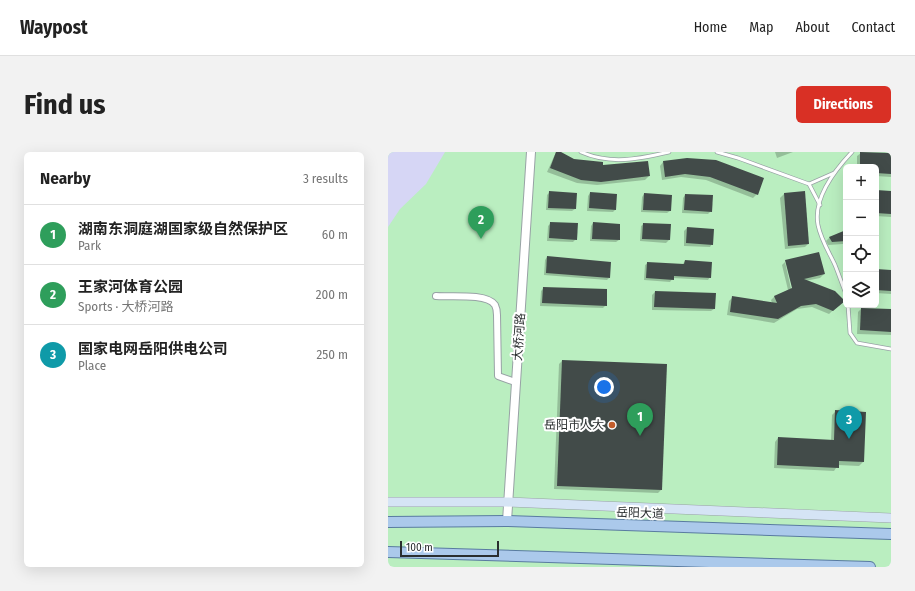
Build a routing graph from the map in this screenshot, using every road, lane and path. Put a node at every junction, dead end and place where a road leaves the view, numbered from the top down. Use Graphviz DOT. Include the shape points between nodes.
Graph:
graph roads {
  1 [pos="532,152"];
  2 [pos="581,152"];
  3 [pos="669,152"];
  4 [pos="717,152"];
  5 [pos="852,152"];
  6 [pos="834,174"];
  7 [pos="809,184"];
  8 [pos="820,205"];
  9 [pos="843,287"];
  10 [pos="436,296"];
  11 [pos="848,308"];
  12 [pos="891,349"];
  13 [pos="516,382"];
  14 [pos="388,502"];
  15 [pos="507,502"];
  16 [pos="891,518"];
  17 [pos="507,521"];
  18 [pos="388,522"];
  19 [pos="891,534"];
  20 [pos="388,552"];
  21 [pos="870,567"];
  1 -- 13 [label="street, 大桥河路"];
  2 -- 3 [label="lane" via="607,160 630,160"];
  4 -- 7 [label="lane"];
  5 -- 6 [label="lane"];
  6 -- 7 [label="lane"];
  6 -- 8 [label="lane"];
  7 -- 8 [label="lane"];
  8 -- 9 [label="lane" via="818,224 823,242"];
  10 -- 13 [label="street" via="477,297 487,299 495,305 498,376"];
  11 -- 12 [label="lane" via="850,333 857,343"];
  13 -- 15 [label="street, 大桥河路"];
  14 -- 15 [label="main road"];
  15 -- 16 [label="main road"];
  15 -- 17 [label="street, 大桥河路"];
  17 -- 18 [label="main road, 岳阳大道"];
  17 -- 19 [label="main road, 岳阳大道"];
  20 -- 21 [label="main road"];
}
